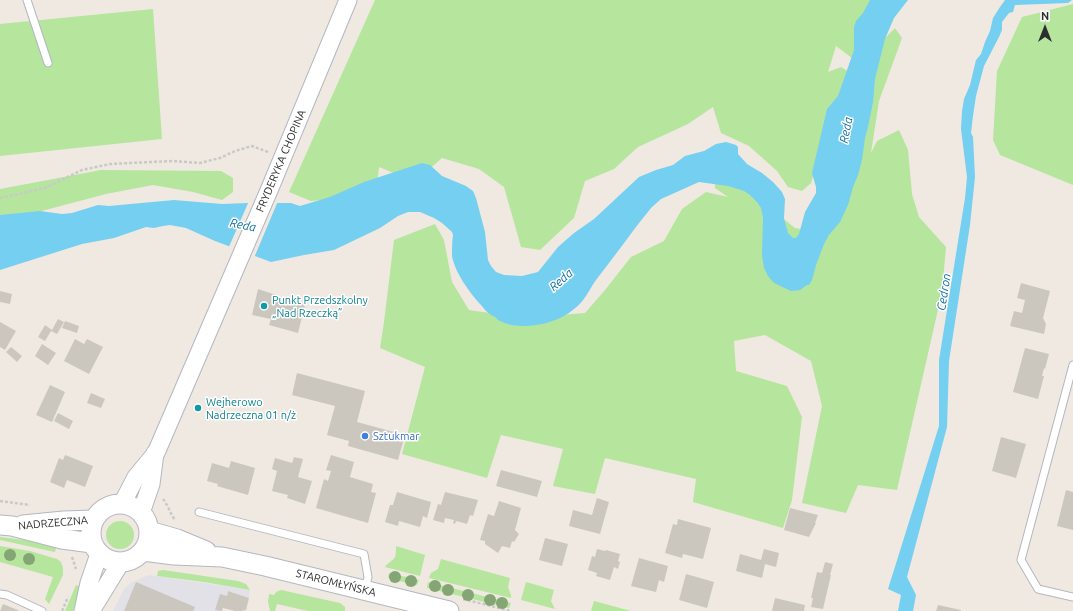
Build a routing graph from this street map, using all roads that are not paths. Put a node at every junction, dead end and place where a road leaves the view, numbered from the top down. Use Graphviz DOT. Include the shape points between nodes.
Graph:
graph roads {
  1 [pos="27,0"];
  2 [pos="348,0"];
  3 [pos="48,63"];
  4 [pos="1073,365"];
  5 [pos="156,453"];
  6 [pos="122,504"];
  7 [pos="199,512"];
  8 [pos="141,513"];
  9 [pos="94,520"];
  10 [pos="6,525"];
  11 [pos="149,531"];
  12 [pos="96,549"];
  13 [pos="143,551"];
  14 [pos="222,557"];
  15 [pos="121,562"];
  16 [pos="365,590"];
  17 [pos="0,594"];
  18 [pos="1073,597"];
  19 [pos="42,611"];
  20 [pos="83,611"];
  21 [pos="91,611"];
  22 [pos="449,611"];
  1 -- 3 [label="lane"];
  2 -- 5 [label="street, FRYDERYKA CHOPINA"];
  4 -- 18 [label="lane" via="1021,560 1038,589"];
  5 -- 6 [label="street, FRYDERYKA CHOPINA" via="136,477"];
  5 -- 8 [label="street, FRYDERYKA CHOPINA" via="151,484"];
  6 -- 8 [label="main road"];
  6 -- 9 [label="main road" via="111,505 101,511"];
  7 -- 16 [label="lane" via="364,554 368,576"];
  8 -- 11 [label="main road"];
  9 -- 10 [label="main road, NADRZECZNA"];
  9 -- 12 [label="main road" via="90,531"];
  10 -- 12 [label="main road, NADRZECZNA"];
  11 -- 13 [label="main road" via="148,542"];
  11 -- 14 [label="main road, STAROMŁYŃSKA"];
  12 -- 15 [label="main road" via="105,559"];
  12 -- 20 [label="street"];
  13 -- 14 [label="main road, STAROMŁYŃSKA"];
  13 -- 15 [label="main road" via="133,559"];
  14 -- 16 [label="main road, STAROMŁYŃSKA"];
  15 -- 21 [label="street"];
  16 -- 22 [label="main road, STAROMŁYŃSKA"];
  17 -- 19 [label="lane"];
}
